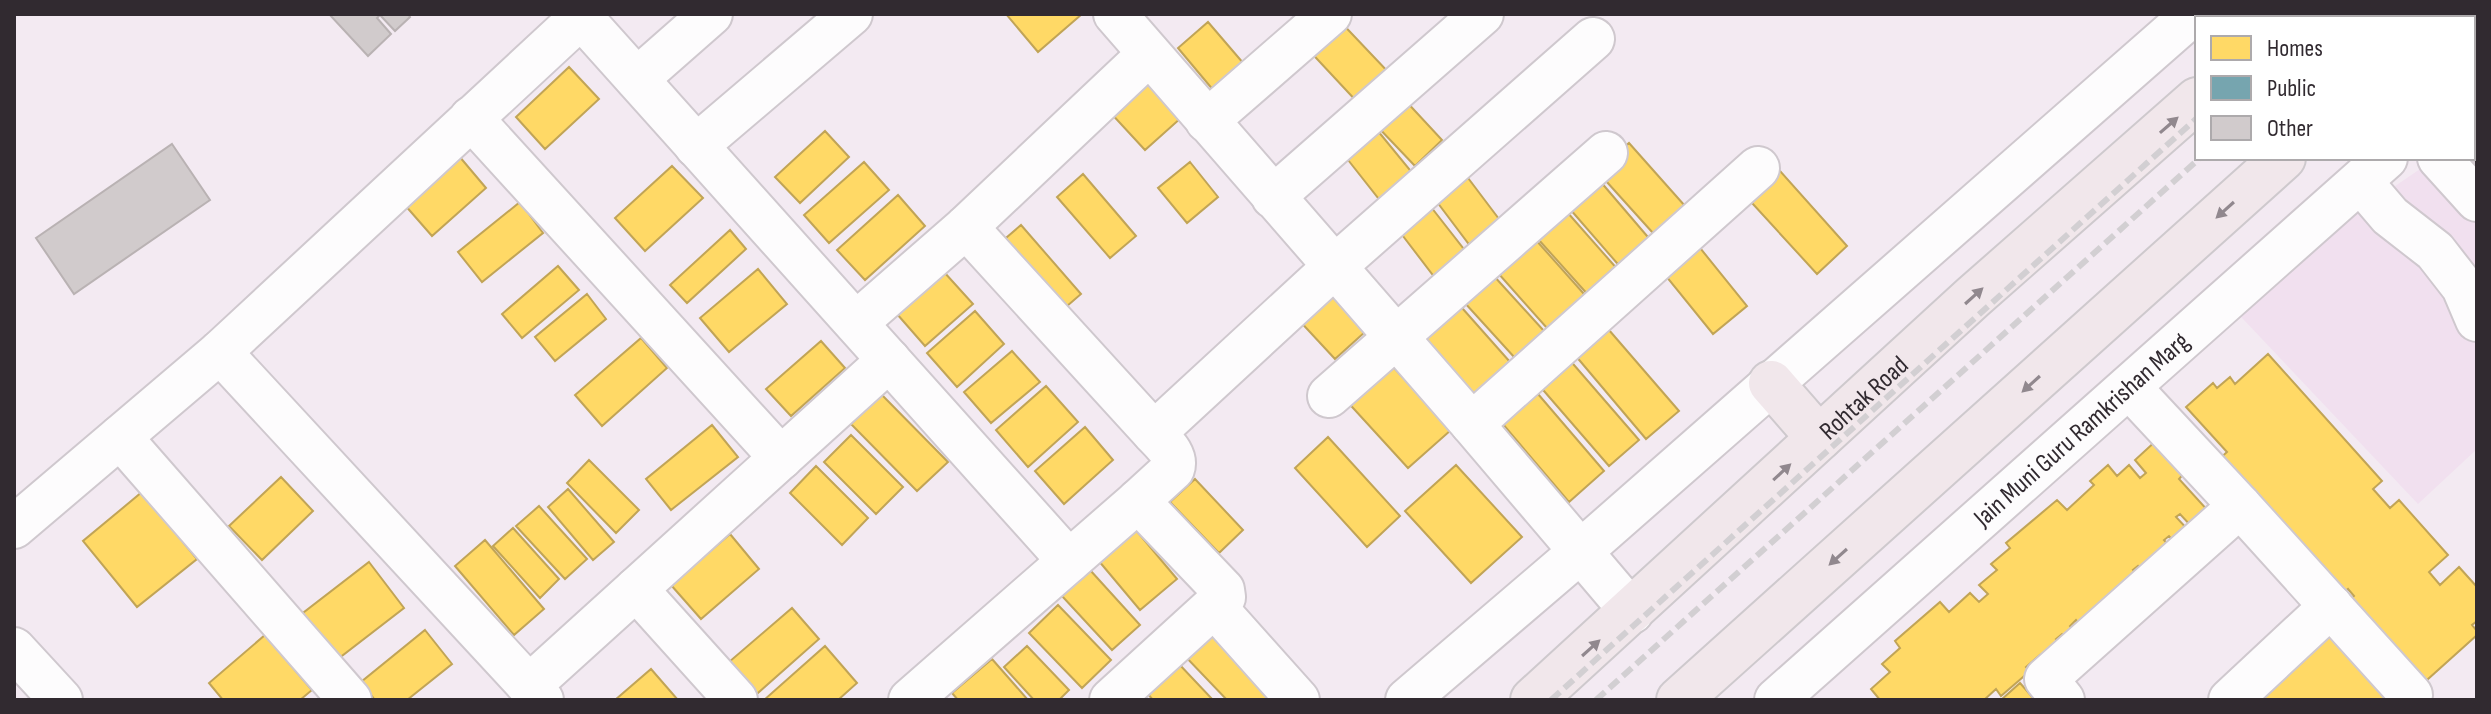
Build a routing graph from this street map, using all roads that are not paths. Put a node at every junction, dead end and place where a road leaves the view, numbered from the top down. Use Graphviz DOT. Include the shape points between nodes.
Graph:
graph roads {
  1 [pos="711,14"];
  2 [pos="851,14"];
  3 [pos="1115,14"];
  4 [pos="1330,14"];
  5 [pos="1482,14"];
  6 [pos="2193,14"];
  7 [pos="1593,39"];
  8 [pos="1149,54"];
  9 [pos="637,79"];
  10 [pos="2195,102"];
  11 [pos="471,118"];
  12 [pos="1207,121"];
  13 [pos="696,146"];
  14 [pos="1606,153"];
  15 [pos="2281,160"];
  16 [pos="2461,160"];
  17 [pos="1758,168"];
  18 [pos="2374,170"];
  19 [pos="1273,197"];
  20 [pos="2477,200"];
  21 [pos="966,227"];
  22 [pos="1334,267"];
  23 [pos="2477,320"];
  24 [pos="856,323"];
  25 [pos="1395,337"];
  26 [pos="220,352"];
  27 [pos="889,360"];
  28 [pos="1771,383"];
  29 [pos="2129,387"];
  30 [pos="1329,396"];
  31 [pos="1472,424"];
  32 [pos="1154,433"];
  33 [pos="120,437"];
  34 [pos="1819,438"];
  35 [pos="781,458"];
  36 [pos="1138,501"];
  37 [pos="2240,506"];
  38 [pos="14,527"];
  39 [pos="1580,552"];
  40 [pos="1069,561"];
  41 [pos="636,589"];
  42 [pos="1214,606"];
  43 [pos="2331,606"];
  44 [pos="1632,612"];
  45 [pos="14,649"];
  46 [pos="535,693"];
  47 [pos="2411,695"];
  48 [pos="61,700"];
  49 [pos="350,700"];
  50 [pos="736,700"];
  51 [pos="910,700"];
  52 [pos="1111,700"];
  53 [pos="1298,700"];
  54 [pos="1407,700"];
  55 [pos="1533,700"];
  56 [pos="1679,700"];
  57 [pos="1776,700"];
  58 [pos="2063,700"];
  59 [pos="2230,700"];
  1 -- 9 [label="street"];
  2 -- 13 [label="street"];
  3 -- 8 [label="street"];
  4 -- 12 [label="street"];
  5 -- 19 [label="street"];
  6 -- 28 [label="street"];
  7 -- 22 [label="street"];
  8 -- 12 [label="street"];
  8 -- 21 [label="street"];
  9 -- 11 [label="street" via="581,17"];
  9 -- 13 [label="street"];
  34 -- 10 [label="main road, Rohtak Road, one-way"];
  11 -- 26 [label="street"];
  11 -- 35 [label="street"];
  12 -- 19 [label="street"];
  13 -- 24 [label="street"];
  14 -- 25 [label="street"];
  15 -- 56 [label="main road, one-way"];
  16 -- 20 [label="street"];
  17 -- 31 [label="street"];
  18 -- 23 [label="street" via="2390,216 2435,251 2463,287"];
  18 -- 29 [label="street, Jain Muni Guru Ramkrishan Marg"];
  19 -- 22 [label="street"];
  21 -- 24 [label="street"];
  21 -- 32 [label="street"];
  22 -- 25 [label="street"];
  22 -- 32 [label="street"];
  24 -- 27 [label="street"];
  25 -- 30 [label="street"];
  25 -- 31 [label="street"];
  26 -- 33 [label="street"];
  26 -- 46 [label="street"];
  27 -- 35 [label="street"];
  27 -- 40 [label="street"];
  28 -- 34 [label="main road"];
  28 -- 39 [label="street"];
  29 -- 37 [label="street"];
  29 -- 57 [label="street, Jain Muni Guru Ramkrishan Marg"];
  31 -- 39 [label="street"];
  32 -- 36 [label="street" via="1175,465"];
  33 -- 38 [label="street"];
  33 -- 49 [label="street"];
  44 -- 34 [label="main road, Rohtak Road, one-way"];
  35 -- 41 [label="street"];
  36 -- 40 [label="street"];
  36 -- 42 [label="street" via="1223,590 1224,597"];
  37 -- 43 [label="street"];
  37 -- 58 [label="street" via="2046,679"];
  39 -- 44 [label="street"];
  39 -- 54 [label="street"];
  40 -- 51 [label="street"];
  41 -- 46 [label="street"];
  41 -- 50 [label="street"];
  42 -- 52 [label="street"];
  42 -- 53 [label="street"];
  43 -- 47 [label="street"];
  43 -- 59 [label="street"];
  55 -- 44 [label="main road, Rohtak Road, one-way"];
  45 -- 48 [label="street"];
}
